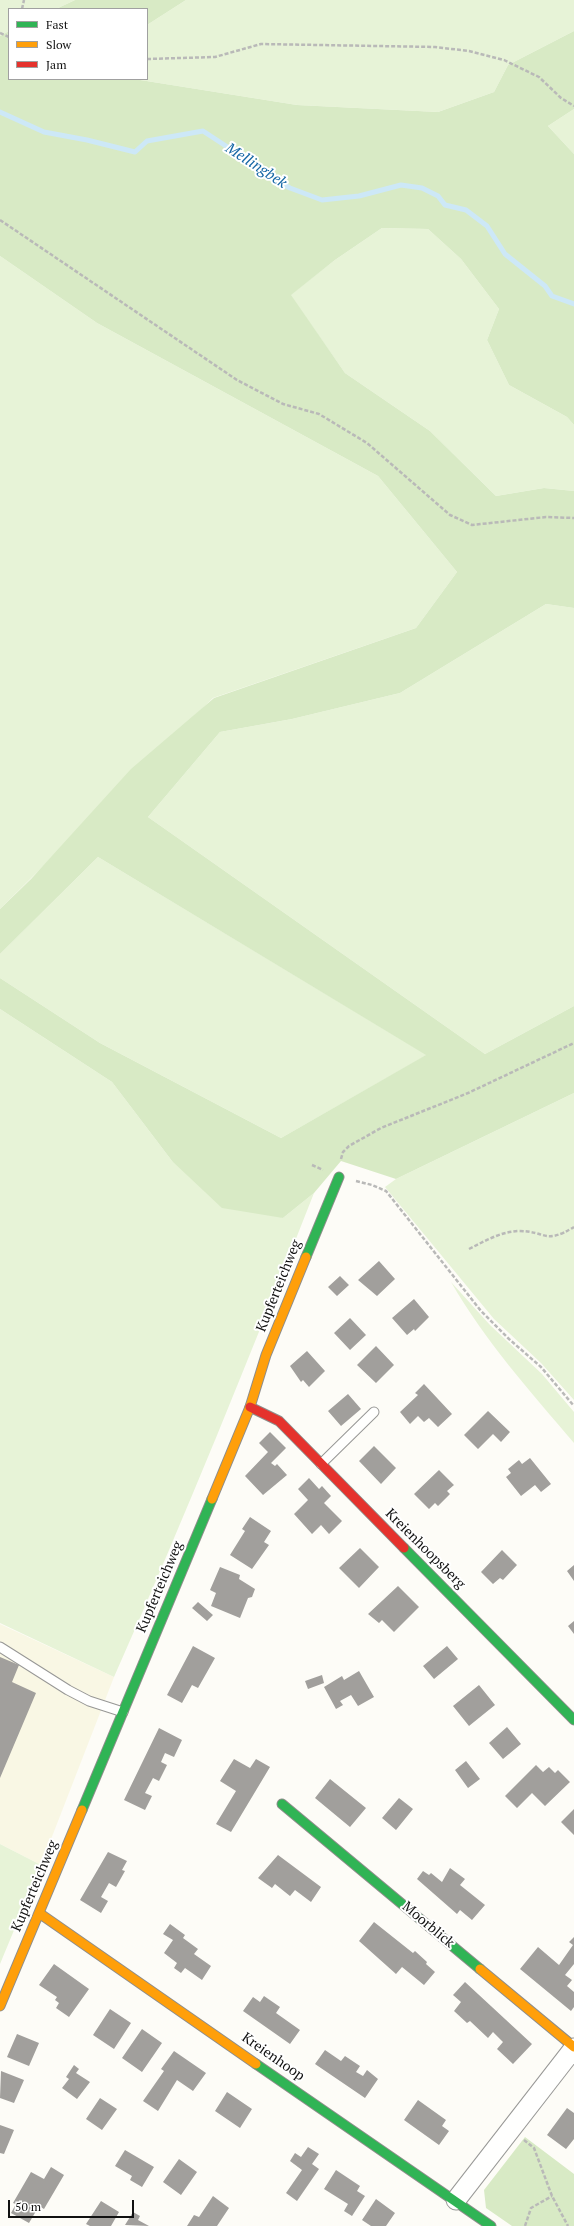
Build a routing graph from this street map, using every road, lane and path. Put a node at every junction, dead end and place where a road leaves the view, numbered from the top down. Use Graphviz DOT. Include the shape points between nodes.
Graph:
graph roads {
  1 [pos="148,59"];
  2 [pos="574,106"];
  3 [pos="0,220"];
  4 [pos="574,518"];
  5 [pos="574,1043"];
  6 [pos="312,1166"];
  7 [pos="339,1177"];
  8 [pos="574,1227"];
  9 [pos="469,1249"];
  10 [pos="574,1406"];
  11 [pos="250,1407"];
  12 [pos="374,1412"];
  13 [pos="321,1464"];
  14 [pos="0,1647"];
  15 [pos="123,1712"];
  16 [pos="574,1720"];
  17 [pos="282,1804"];
  18 [pos="39,1913"];
  19 [pos="0,2006"];
  20 [pos="574,2048"];
  21 [pos="511,2131"];
  22 [pos="552,2196"];
  23 [pos="456,2200"];
  24 [pos="491,2226"];
  25 [pos="525,2226"];
  26 [pos="568,2226"];
  1 -- 2 [label="path" via="215,57 261,44 442,48 469,51 504,60 539,77 560,98"];
  3 -- 4 [label="path" via="237,380 283,404 319,414 367,443 450,515 472,525 546,517"];
  5 -- 7 [label="path" via="468,1093 381,1128 349,1146 343,1152"];
  6 -- 7 [label="path"];
  7 -- 10 [label="path" via="386,1191 481,1311 508,1339 541,1367"];
  7 -- 11 [label="street, Kupferteichweg" via="266,1355"];
  8 -- 9 [label="path" via="556,1237 520,1231 506,1233"];
  11 -- 13 [label="street, Kreienhoopsberg" via="279,1420"];
  11 -- 15 [label="street, Kupferteichweg"];
  12 -- 13 [label="lane"];
  13 -- 16 [label="street, Kreienhoopsberg"];
  14 -- 15 [label="lane" via="68,1690 89,1701"];
  15 -- 18 [label="street, Kupferteichweg"];
  17 -- 20 [label="street, Moorblick"];
  18 -- 19 [label="street, Kupferteichweg"];
  18 -- 23 [label="street, Kreienhoop"];
  20 -- 21 [label="street, Moorblick"];
  21 -- 22 [label="path" via="534,2148"];
  21 -- 23 [label="street, Moorblick"];
  22 -- 25 [label="path" via="531,2208"];
  22 -- 26 [label="path"];
  23 -- 24 [label="street, Kreienhoop"];
}
